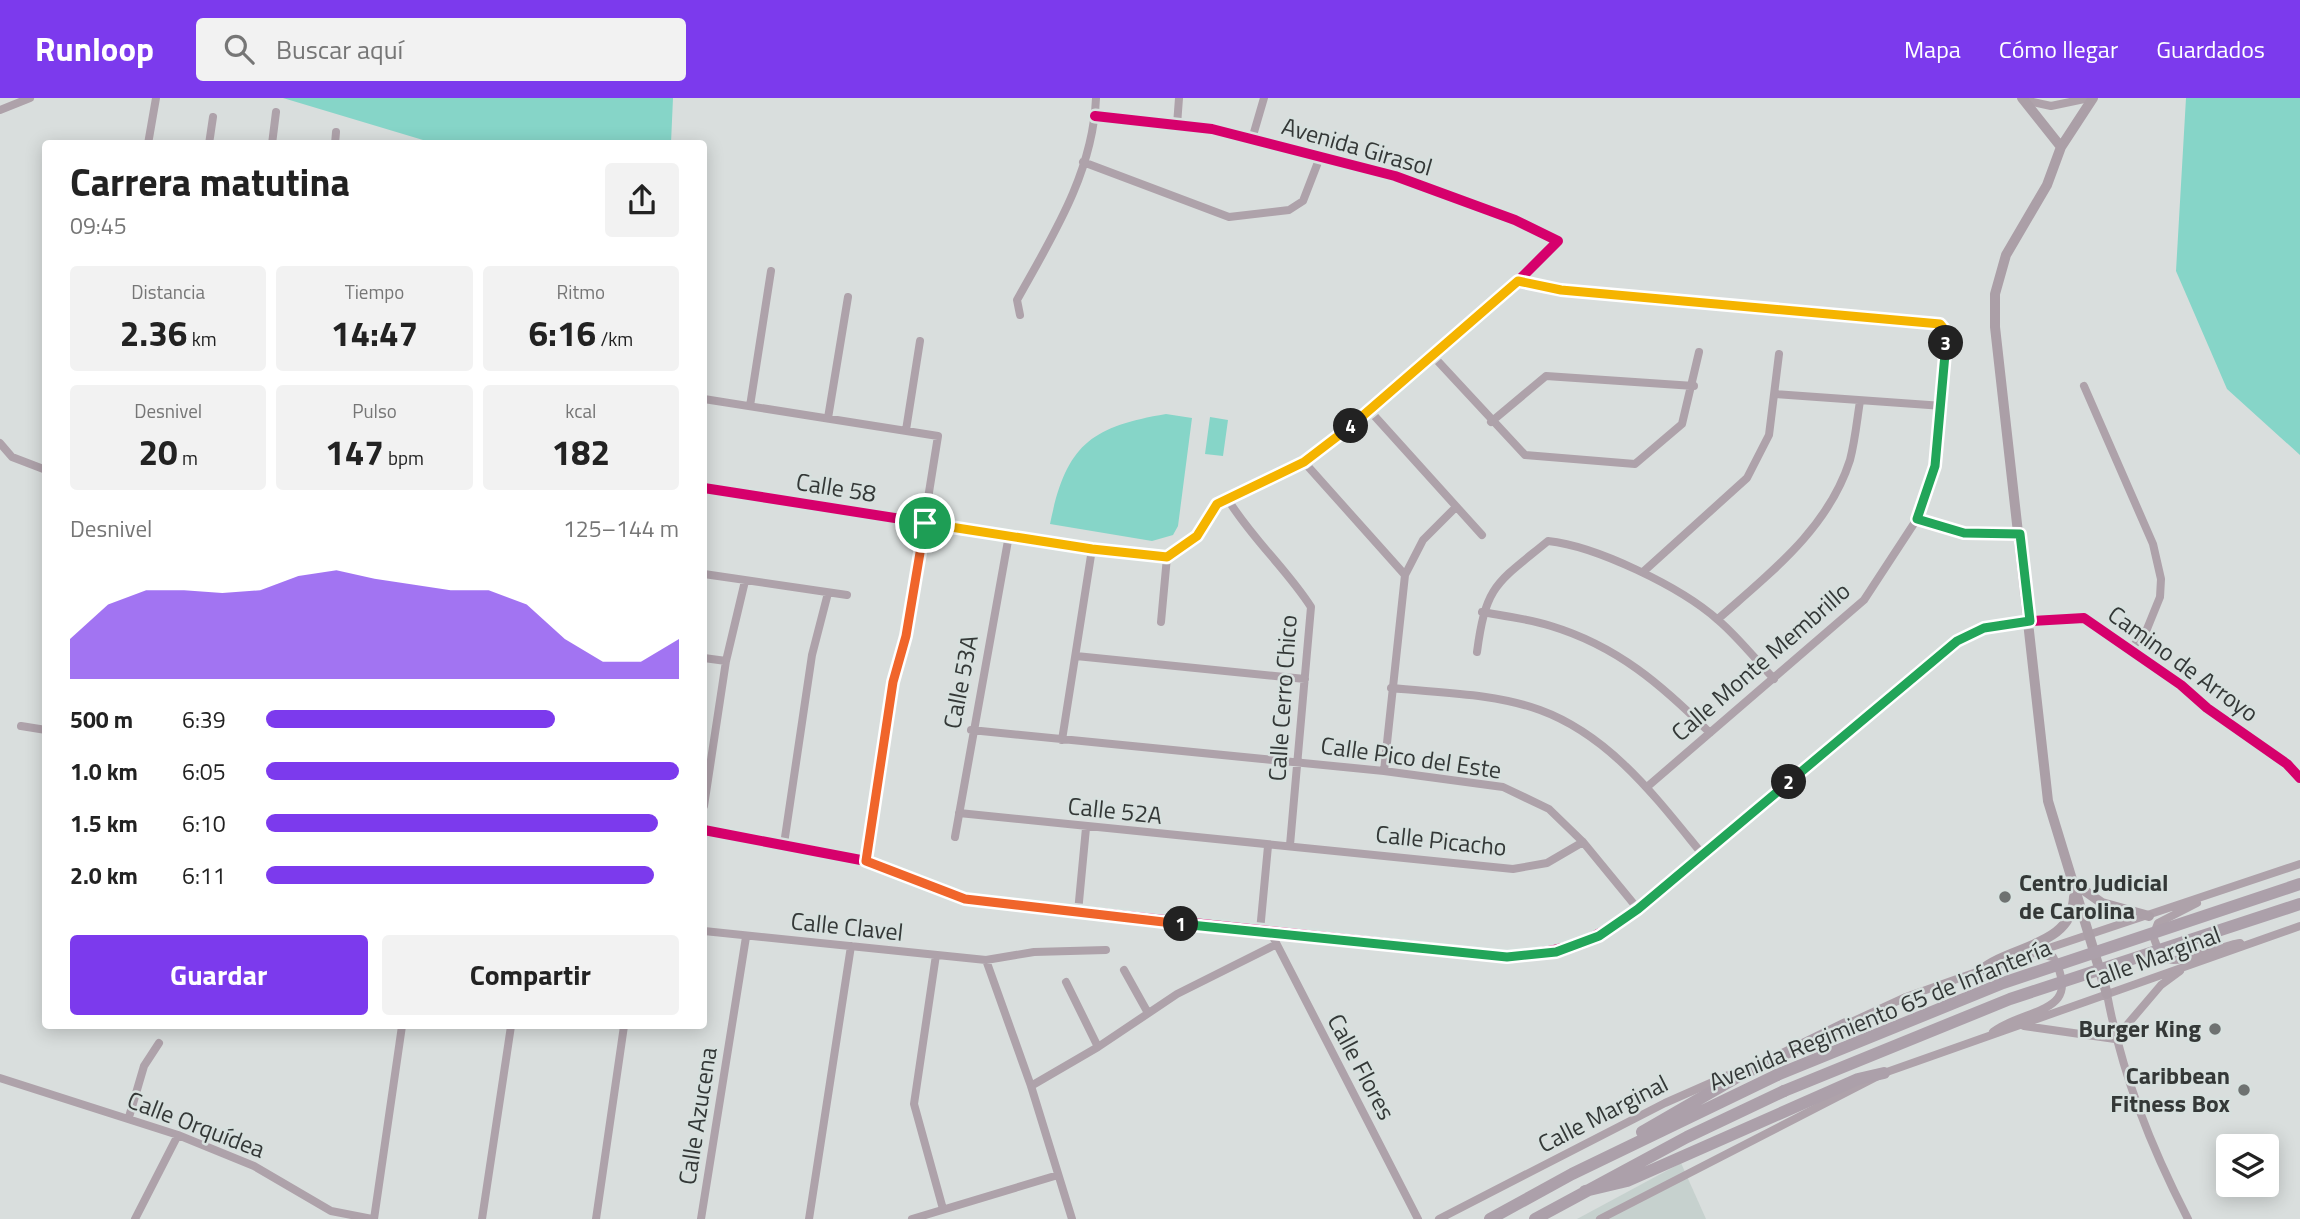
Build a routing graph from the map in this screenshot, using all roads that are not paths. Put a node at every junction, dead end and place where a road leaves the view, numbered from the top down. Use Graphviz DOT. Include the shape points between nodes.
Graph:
graph roads {
  1 [pos="30,98"];
  2 [pos="156,98"];
  3 [pos="1096,98"];
  4 [pos="1179,98"];
  5 [pos="1264,98"];
  6 [pos="2091,98"];
  7 [pos="2023,99"];
  8 [pos="0,110"];
  9 [pos="276,111"];
  10 [pos="1095,116"];
  11 [pos="213,117"];
  12 [pos="1177,125"];
  13 [pos="336,132"];
  14 [pos="1252,139"];
  15 [pos="149,140"];
  16 [pos="210,140"];
  17 [pos="272,140"];
  18 [pos="335,140"];
  19 [pos="2062,147"];
  20 [pos="1320,157"];
  21 [pos="1083,162"];
  22 [pos="771,271"];
  23 [pos="1518,281"];
  24 [pos="848,297"];
  25 [pos="1020,315"];
  26 [pos="920,341"];
  27 [pos="1699,352"];
  28 [pos="1779,354"];
  29 [pos="1433,356"];
  30 [pos="1693,386"];
  31 [pos="2084,386"];
  32 [pos="1776,394"];
  33 [pos="707,399"];
  34 [pos="1860,401"];
  35 [pos="750,406"];
  36 [pos="1943,406"];
  37 [pos="1370,411"];
  38 [pos="828,418"];
  39 [pos="1491,422"];
  40 [pos="906,430"];
  41 [pos="0,443"];
  42 [pos="1304,462"];
  43 [pos="42,468"];
  44 [pos="707,488"];
  45 [pos="1227,498"];
  46 [pos="1455,508"];
  47 [pos="1917,519"];
  48 [pos="925,523"];
  49 [pos="2020,534"];
  50 [pos="1009,535"];
  51 [pos="1482,535"];
  52 [pos="1092,549"];
  53 [pos="1167,557"];
  54 [pos="1643,572"];
  55 [pos="707,575"];
  56 [pos="1405,575"];
  57 [pos="745,581"];
  58 [pos="828,593"];
  59 [pos="847,595"];
  60 [pos="1482,612"];
  61 [pos="1717,619"];
  62 [pos="2030,621"];
  63 [pos="1161,622"];
  64 [pos="2131,649"];
  65 [pos="1477,652"];
  66 [pos="1076,656"];
  67 [pos="707,658"];
  68 [pos="726,661"];
  69 [pos="1305,678"];
  70 [pos="1774,679"];
  71 [pos="1391,688"];
  72 [pos="21,726"];
  73 [pos="42,729"];
  74 [pos="971,730"];
  75 [pos="1710,733"];
  76 [pos="1062,740"];
  77 [pos="708,744"];
  78 [pos="1298,762"];
  79 [pos="1384,771"];
  80 [pos="2300,778"];
  81 [pos="1647,787"];
  82 [pos="959,813"];
  83 [pos="1087,828"];
  84 [pos="707,831"];
  85 [pos="954,836"];
  86 [pos="1583,842"];
  87 [pos="785,844"];
  88 [pos="1290,845"];
  89 [pos="1268,846"];
  90 [pos="1703,855"];
  91 [pos="866,861"];
  92 [pos="2300,863"];
  93 [pos="2075,884"];
  94 [pos="2300,884"];
  95 [pos="2212,894"];
  96 [pos="2300,904"];
  97 [pos="1638,909"];
  98 [pos="1078,912"];
  99 [pos="2149,916"];
  100 [pos="2300,926"];
  101 [pos="707,931"];
  102 [pos="1260,931"];
  103 [pos="1270,933"];
  104 [pos="2089,934"];
  105 [pos="746,937"];
  106 [pos="2256,942"];
  107 [pos="1275,945"];
  108 [pos="851,946"];
  109 [pos="1106,950"];
  110 [pos="2032,953"];
  111 [pos="936,955"];
  112 [pos="986,960"];
  113 [pos="2188,965"];
  114 [pos="1124,970"];
  115 [pos="1980,971"];
  116 [pos="1066,982"];
  117 [pos="2107,994"];
  118 [pos="1148,1013"];
  119 [pos="1846,1024"];
  120 [pos="2020,1026"];
  121 [pos="402,1029"];
  122 [pos="512,1029"];
  123 [pos="624,1029"];
  124 [pos="1985,1038"];
  125 [pos="2115,1039"];
  126 [pos="159,1043"];
  127 [pos="1098,1047"];
  128 [pos="1884,1073"];
  129 [pos="0,1077"];
  130 [pos="1031,1086"];
  131 [pos="129,1117"];
  132 [pos="178,1135"];
  133 [pos="1572,1174"];
  134 [pos="1058,1175"];
  135 [pos="1585,1191"];
  136 [pos="943,1209"];
  137 [pos="328,1215"];
  138 [pos="135,1219"];
  139 [pos="373,1219"];
  140 [pos="482,1219"];
  141 [pos="596,1219"];
  142 [pos="701,1219"];
  143 [pos="809,1219"];
  144 [pos="912,1219"];
  145 [pos="1072,1219"];
  146 [pos="1418,1219"];
  147 [pos="1439,1219"];
  148 [pos="1490,1219"];
  149 [pos="1535,1219"];
  150 [pos="1600,1219"];
  151 [pos="2188,1219"];
  1 -- 8 [label="street"];
  2 -- 15 [label="street"];
  3 -- 10 [label="street"];
  4 -- 12 [label="street"];
  5 -- 14 [label="street"];
  6 -- 7 [label="street" via="2051,106"];
  6 -- 19 [label="street"];
  7 -- 19 [label="street"];
  9 -- 17 [label="street"];
  10 -- 12 [label="street, Avenida Girasol"];
  10 -- 21 [label="street"];
  11 -- 16 [label="street"];
  12 -- 14 [label="street, Avenida Girasol"];
  13 -- 18 [label="street"];
  14 -- 20 [label="street, Avenida Girasol"];
  19 -- 49 [label="street" via="2007,255 1995,294"];
  20 -- 21 [label="street" via="1303,201 1289,210 1229,217"];
  20 -- 23 [label="street, Avenida Girasol" via="1395,176 1515,220 1558,241"];
  21 -- 25 [label="street" via="1073,200 1017,300"];
  22 -- 35 [label="street"];
  23 -- 29 [label="street"];
  23 -- 36 [label="street, Calle Monte Membrillo" via="1561,290 1940,324 1947,352"];
  24 -- 38 [label="street"];
  26 -- 40 [label="street"];
  27 -- 30 [label="street"];
  28 -- 32 [label="street"];
  29 -- 37 [label="street"];
  29 -- 39 [label="street"];
  30 -- 39 [label="street" via="1546,376"];
  30 -- 39 [label="street" via="1682,424 1635,464 1525,454"];
  31 -- 64 [label="street" via="2153,544 2161,579 2160,597 2147,629"];
  32 -- 34 [label="street"];
  32 -- 54 [label="street" via="1769,436 1747,478"];
  33 -- 35 [label="street"];
  34 -- 36 [label="street"];
  34 -- 61 [label="street" via="1850,460 1823,516 1794,552"];
  35 -- 38 [label="street"];
  36 -- 47 [label="street, Calle Monte Membrillo" via="1935,466"];
  37 -- 42 [label="street"];
  37 -- 46 [label="street"];
  38 -- 40 [label="street"];
  40 -- 48 [label="street" via="938,436"];
  41 -- 43 [label="street" via="12,457"];
  42 -- 45 [label="street"];
  42 -- 56 [label="street"];
  44 -- 48 [label="street, Calle 58"];
  45 -- 53 [label="street" via="1217,504 1197,536"];
  45 -- 69 [label="street, Calle Cerro Chico" via="1241,522 1311,607"];
  46 -- 51 [label="street"];
  46 -- 56 [label="street" via="1423,540"];
  47 -- 49 [label="street" via="1964,533"];
  47 -- 70 [label="street, Calle Monte Membrillo" via="1864,600"];
  48 -- 50 [label="street, Calle 58"];
  48 -- 91 [label="street" via="906,636 893,682"];
  49 -- 62 [label="street"];
  50 -- 52 [label="street, Calle 58"];
  50 -- 74 [label="street, Calle 53A"];
  52 -- 53 [label="street, Calle 58"];
  52 -- 66 [label="street"];
  53 -- 63 [label="street"];
  54 -- 60 [label="street" via="1572,544 1548,541 1495,585"];
  54 -- 61 [label="street"];
  55 -- 57 [label="street"];
  56 -- 71 [label="street"];
  57 -- 58 [label="street"];
  57 -- 68 [label="street"];
  58 -- 59 [label="street"];
  58 -- 87 [label="street" via="812,655"];
  60 -- 65 [label="street"];
  60 -- 75 [label="street" via="1551,625 1608,649 1664,687"];
  61 -- 70 [label="street"];
  62 -- 64 [label="street, Camino de Arroyo" via="2084,618"];
  62 -- 90 [label="street, Camino de Arroyo" via="1984,628 1957,641"];
  62 -- 93 [label="street" via="2048,801"];
  64 -- 80 [label="street, Camino de Arroyo"];
  66 -- 69 [label="street"];
  66 -- 76 [label="street"];
  67 -- 68 [label="street"];
  68 -- 77 [label="street"];
  69 -- 78 [label="street, Calle Cerro Chico"];
  70 -- 75 [label="street, Calle Monte Membrillo"];
  71 -- 79 [label="street"];
  71 -- 81 [label="street" via="1482,696 1541,710 1599,742"];
  72 -- 73 [label="street"];
  74 -- 76 [label="street, Calle Pico del Este"];
  74 -- 82 [label="street, Calle 53A"];
  75 -- 81 [label="street, Calle Monte Membrillo"];
  76 -- 78 [label="street, Calle Pico del Este"];
  78 -- 79 [label="street, Calle Pico del Este"];
  78 -- 88 [label="street, Calle Cerro Chico"];
  79 -- 86 [label="street, Calle Pico del Este" via="1503,787 1549,809"];
  81 -- 90 [label="street"];
  82 -- 83 [label="street, Calle 52A"];
  82 -- 85 [label="street, Calle 53A"];
  83 -- 89 [label="street, Calle 52A"];
  83 -- 98 [label="street"];
  84 -- 87 [label="street, Camino de Arroyo"];
  86 -- 88 [label="street, Calle Picacho" via="1548,863 1513,869"];
  86 -- 97 [label="street, Calle Pico del Este"];
  87 -- 91 [label="street, Camino de Arroyo"];
  88 -- 89 [label="street, Calle 52A"];
  89 -- 102 [label="street"];
  90 -- 97 [label="street, Camino de Arroyo"];
  91 -- 98 [label="street, Camino de Arroyo" via="965,899"];
  92 -- 95 [label="street, Calle Marginal"];
  93 -- 99 [label="street" via="2102,903"];
  93 -- 104 [label="street"];
  93 -- 115 [label="street" via="2074,907 2065,924 2043,942 1992,960"];
  94 -- 133 [label="main road, Avenida Regimiento 65 de Infantería, bridge" via="2003,983 1777,1075"];
  95 -- 99 [label="street, Calle Marginal"];
  95 -- 106 [label="street" via="2158,923 2153,936 2164,958 2182,960"];
  96 -- 135 [label="main road, Avenida Regimiento 65 de Infantería, bridge" via="2010,999 1784,1091"];
  97 -- 103 [label="street, Camino de Arroyo" via="1588,940 1556,952 1507,957"];
  98 -- 102 [label="street, Camino de Arroyo"];
  99 -- 104 [label="street, Calle Marginal"];
  100 -- 106 [label="street, Calle Marginal"];
  101 -- 105 [label="street, Calle Clavel"];
  102 -- 103 [label="street, Camino de Arroyo"];
  103 -- 107 [label="street, Calle Flores"];
  104 -- 110 [label="street, Calle Marginal"];
  104 -- 117 [label="street"];
  105 -- 108 [label="street, Calle Clavel"];
  105 -- 142 [label="street, Calle Azucena"];
  106 -- 113 [label="street, Calle Marginal"];
  107 -- 118 [label="street"];
  107 -- 146 [label="street, Calle Flores"];
  108 -- 111 [label="street, Calle Clavel"];
  108 -- 143 [label="street"];
  109 -- 112 [label="street, Calle Clavel" via="1034,952"];
  110 -- 115 [label="street, Calle Marginal"];
  110 -- 124 [label="street" via="2053,957 2061,976 2061,998 2006,1022"];
  111 -- 112 [label="street, Calle Clavel"];
  111 -- 136 [label="street" via="914,1104"];
  112 -- 130 [label="street"];
  113 -- 117 [label="street, Calle Marginal"];
  113 -- 125 [label="street" via="2161,985"];
  114 -- 118 [label="street"];
  115 -- 119 [label="street, Calle Marginal"];
  116 -- 127 [label="street"];
  117 -- 120 [label="street, Calle Marginal"];
  117 -- 125 [label="street"];
  118 -- 127 [label="street"];
  119 -- 133 [label="main road" via="1729,1082"];
  119 -- 147 [label="street, Calle Marginal" via="1665,1103"];
  120 -- 124 [label="street, Calle Marginal"];
  120 -- 125 [label="street"];
  121 -- 139 [label="street"];
  122 -- 140 [label="street"];
  123 -- 141 [label="street"];
  124 -- 128 [label="street, Calle Marginal"];
  125 -- 151 [label="street" via="2145,1130"];
  126 -- 131 [label="street" via="144,1066"];
  127 -- 130 [label="street"];
  128 -- 135 [label="main road" via="1858,1079 1627,1181"];
  128 -- 150 [label="street, Calle Marginal"];
  129 -- 131 [label="street, Calle Orquídea"];
  130 -- 134 [label="street"];
  131 -- 132 [label="street, Calle Orquídea"];
  132 -- 137 [label="street, Calle Orquídea" via="254,1166"];
  132 -- 138 [label="street"];
  133 -- 148 [label="main road, Avenida Regimiento 65 de Infantería"];
  134 -- 136 [label="street"];
  134 -- 145 [label="street"];
  135 -- 149 [label="main road, Avenida Regimiento 65 de Infantería"];
  136 -- 144 [label="street"];
  137 -- 139 [label="street, Calle Orquídea"];
}
